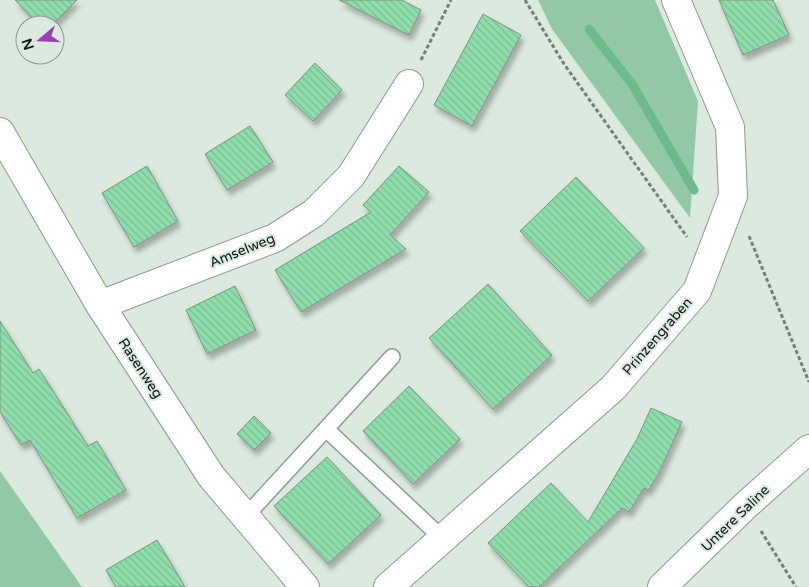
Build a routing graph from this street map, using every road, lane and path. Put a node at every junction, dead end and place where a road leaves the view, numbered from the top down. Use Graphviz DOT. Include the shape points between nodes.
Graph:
graph roads {
  1 [pos="451,0"];
  2 [pos="525,0"];
  3 [pos="676,0"];
  4 [pos="409,84"];
  5 [pos="0,132"];
  6 [pos="733,196"];
  7 [pos="707,264"];
  8 [pos="100,305"];
  9 [pos="392,357"];
  10 [pos="809,382"];
  11 [pos="326,429"];
  12 [pos="809,449"];
  13 [pos="745,506"];
  14 [pos="245,517"];
  15 [pos="443,539"];
  16 [pos="305,587"];
  17 [pos="388,587"];
  18 [pos="662,587"];
  19 [pos="796,587"];
  1 -- 4 [label="path"];
  2 -- 7 [label="path" via="564,64"];
  3 -- 6 [label="street, Prinzengraben" via="730,127"];
  4 -- 8 [label="street, Amselweg" via="350,176 314,213 275,238"];
  5 -- 8 [label="street, Rasenweg"];
  6 -- 7 [label="street, Prinzengraben"];
  6 -- 10 [label="path"];
  7 -- 15 [label="street, Prinzengraben" via="697,291 613,388"];
  8 -- 14 [label="street, Rasenweg" via="211,476"];
  9 -- 11 [label="lane"];
  11 -- 14 [label="lane"];
  11 -- 15 [label="lane"];
  12 -- 13 [label="street, Untere Saline"];
  13 -- 18 [label="street, Untere Saline"];
  13 -- 19 [label="path"];
  14 -- 16 [label="street, Rasenweg"];
  15 -- 17 [label="street, Prinzengraben"];
}
